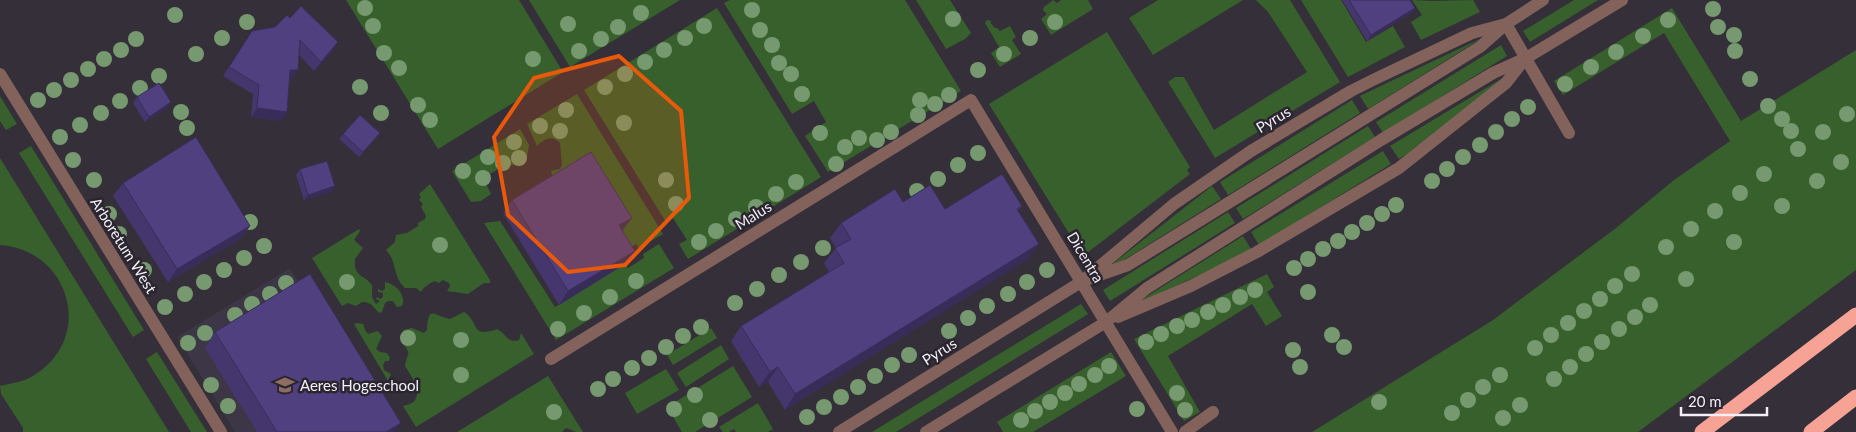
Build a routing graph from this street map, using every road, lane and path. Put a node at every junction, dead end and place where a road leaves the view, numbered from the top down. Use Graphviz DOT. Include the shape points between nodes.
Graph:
graph roads {
  1 [pos="1543,0"];
  2 [pos="1622,0"];
  3 [pos="1506,24"];
  4 [pos="1526,58"];
  5 [pos="0,74"];
  6 [pos="971,100"];
  7 [pos="1569,133"];
  8 [pos="1082,282"];
  9 [pos="1856,315"];
  10 [pos="1106,322"];
  11 [pos="552,359"];
  12 [pos="1856,397"];
  13 [pos="1213,412"];
  14 [pos="221,432"];
  15 [pos="839,432"];
  16 [pos="926,432"];
  17 [pos="1172,432"];
  18 [pos="1185,432"];
  19 [pos="1702,432"];
  20 [pos="1811,432"];
  1 -- 3 [label="street, Pyrus"];
  2 -- 4 [label="street"];
  3 -- 4 [label="street"];
  3 -- 8 [label="street, Pyrus" via="1480,47 1128,265"];
  3 -- 8 [label="street, Pyrus" via="1472,33 1377,78 1251,151 1174,204"];
  4 -- 7 [label="street"];
  4 -- 10 [label="street" via="1493,73 1381,140 1147,288"];
  4 -- 10 [label="street" via="1506,84 1399,168 1257,252 1191,286"];
  5 -- 14 [label="street, Arboretum West"];
  6 -- 8 [label="street, Dicentra"];
  6 -- 11 [label="street, Malus"];
  8 -- 10 [label="street, Dicentra"];
  8 -- 15 [label="street, Pyrus"];
  9 -- 19 [label="highway"];
  10 -- 16 [label="street"];
  10 -- 17 [label="street, Dicentra"];
  12 -- 20 [label="highway"];
  13 -- 18 [label="street"];
}
